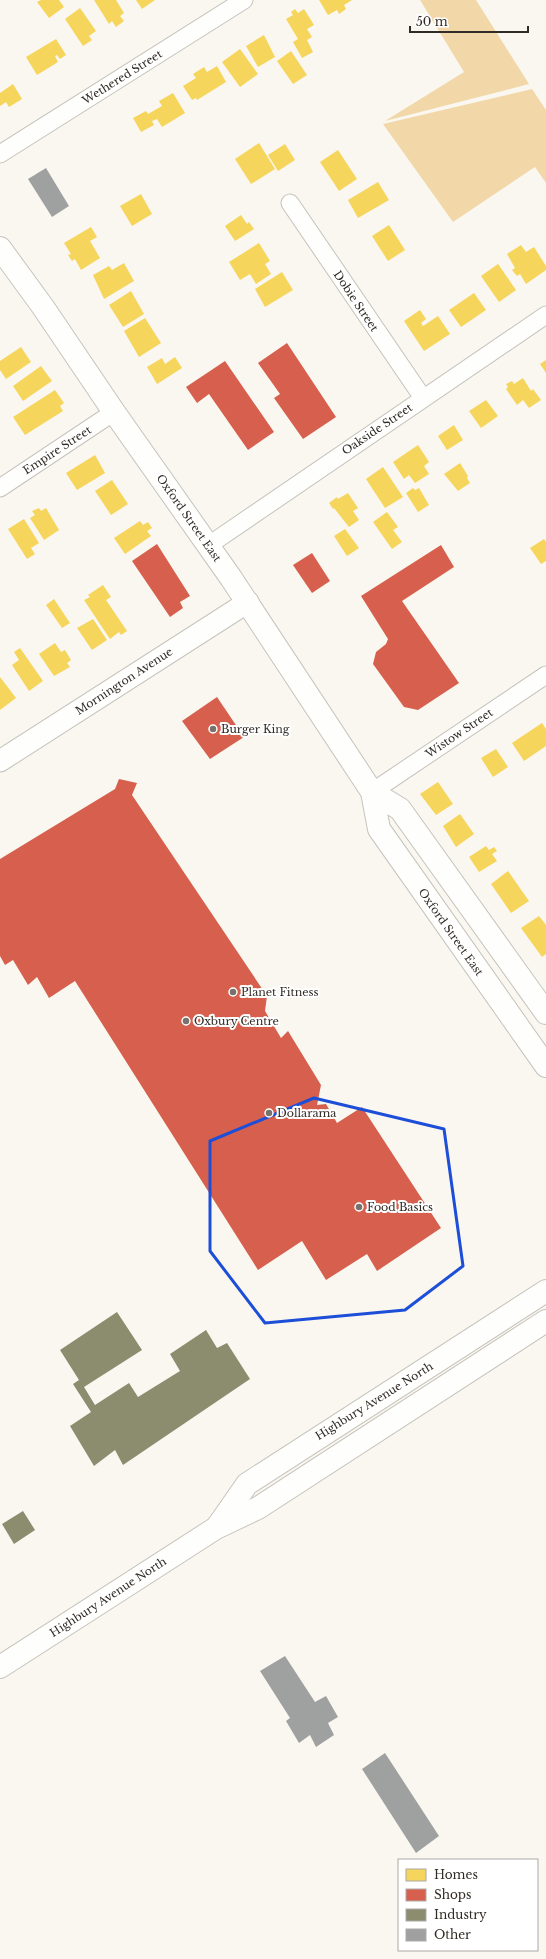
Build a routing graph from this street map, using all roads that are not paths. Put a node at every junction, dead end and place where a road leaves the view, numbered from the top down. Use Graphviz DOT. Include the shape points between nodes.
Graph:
graph roads {
  1 [pos="244,0"];
  2 [pos="0,154"];
  3 [pos="290,203"];
  4 [pos="0,248"];
  5 [pos="546,316"];
  6 [pos="423,398"];
  7 [pos="114,412"];
  8 [pos="0,488"];
  9 [pos="209,545"];
  10 [pos="248,602"];
  11 [pos="546,675"];
  12 [pos="0,761"];
  13 [pos="372,792"];
  14 [pos="546,1013"];
  15 [pos="546,1066"];
  16 [pos="546,1291"];
  17 [pos="546,1321"];
  18 [pos="216,1528"];
  19 [pos="0,1667"];
  1 -- 2 [label="street, Wethered Street"];
  3 -- 6 [label="street, Dobie Street"];
  4 -- 7 [label="main road, Oxford Street East"];
  5 -- 6 [label="street, Oakside Street"];
  6 -- 9 [label="street, Oakside Street"];
  7 -- 8 [label="street, Empire Street"];
  7 -- 9 [label="main road, Oxford Street East"];
  9 -- 10 [label="main road, Oxford Street East"];
  10 -- 12 [label="street, Mornington Avenue"];
  10 -- 13 [label="main road, Oxford Street East"];
  11 -- 13 [label="street, Wistow Street"];
  13 -- 14 [label="main road, Oxford Street East" via="400,809"];
  13 -- 15 [label="main road, Oxford Street East" via="379,829"];
  16 -- 18 [label="main road, Highbury Avenue North" via="247,1484"];
  17 -- 18 [label="main road, Highbury Avenue North" via="264,1504"];
  18 -- 19 [label="main road, Highbury Avenue North"];
}
